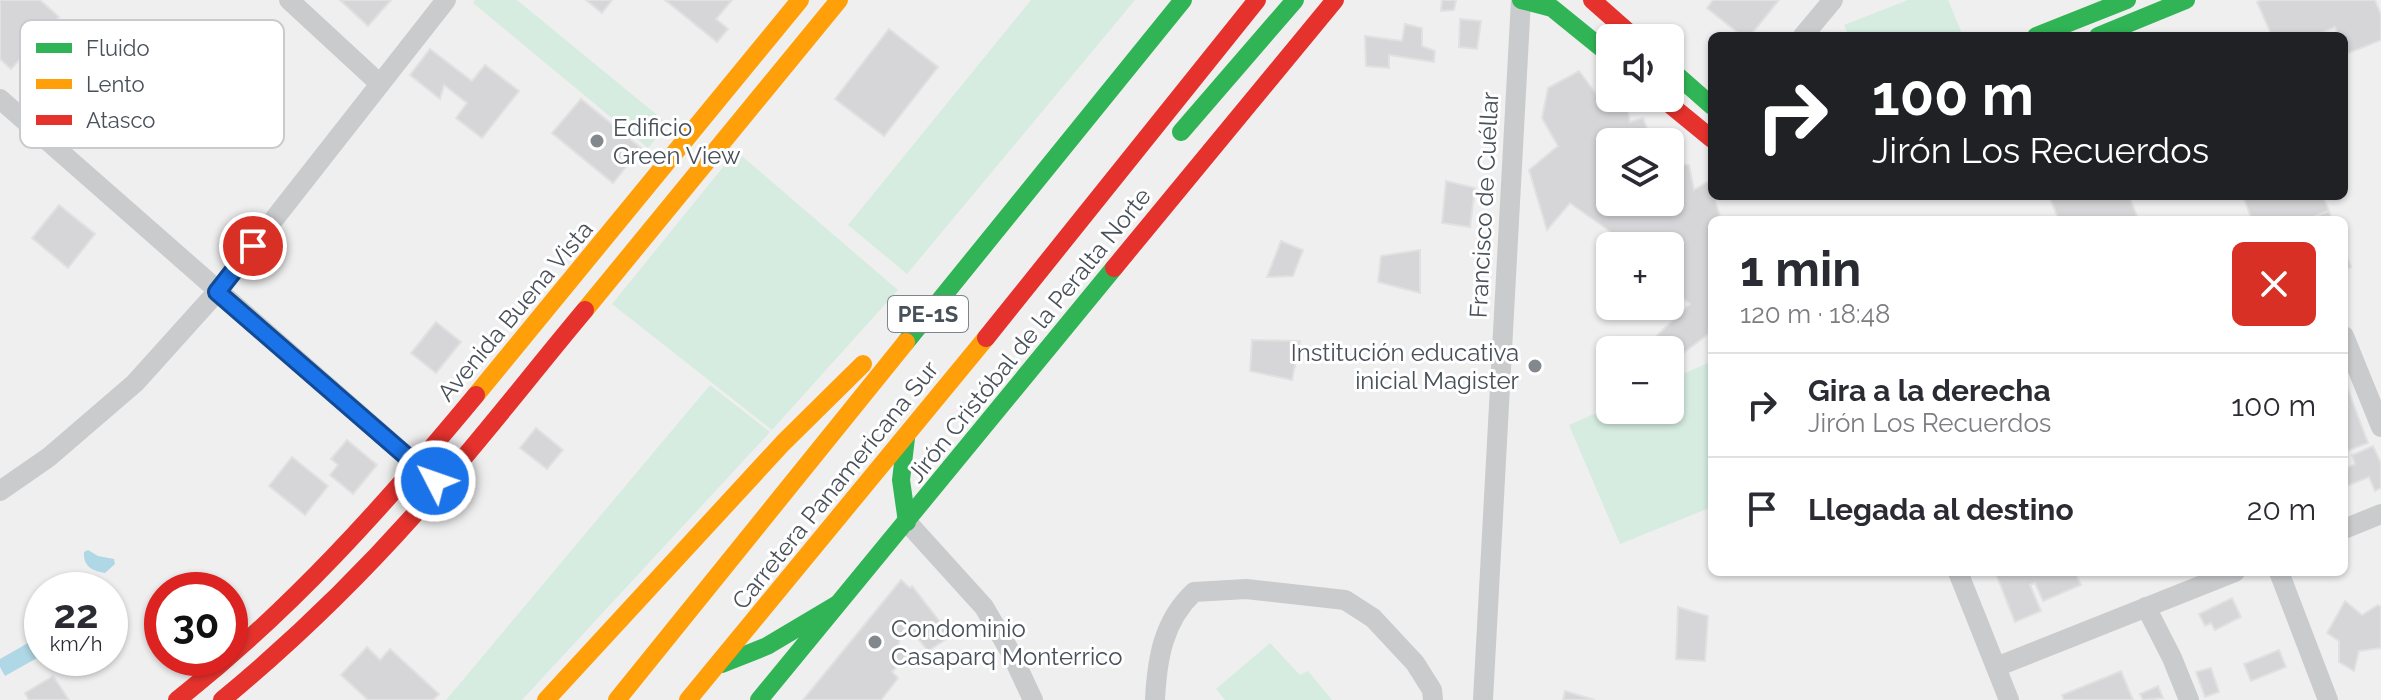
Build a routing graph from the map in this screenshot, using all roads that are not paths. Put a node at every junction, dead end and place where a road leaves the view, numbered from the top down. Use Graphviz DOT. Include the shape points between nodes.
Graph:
graph roads {
  1 [pos="289,0"];
  2 [pos="446,0"];
  3 [pos="800,0"];
  4 [pos="839,0"];
  5 [pos="1183,0"];
  6 [pos="1257,0"];
  7 [pos="1295,0"];
  8 [pos="1335,0"];
  9 [pos="1521,0"];
  10 [pos="1592,0"];
  11 [pos="1833,0"];
  12 [pos="2127,0"];
  13 [pos="2186,0"];
  14 [pos="1619,24"];
  15 [pos="1806,32"];
  16 [pos="2046,32"];
  17 [pos="2108,32"];
  18 [pos="1129,38"];
  19 [pos="1596,44"];
  20 [pos="1684,81"];
  21 [pos="380,84"];
  22 [pos="0,99"];
  23 [pos="1708,102"];
  24 [pos="1679,112"];
  25 [pos="20,117"];
  26 [pos="1708,136"];
  27 [pos="1069,139"];
  28 [pos="55,148"];
  29 [pos="1164,150"];
  30 [pos="1145,171"];
  31 [pos="649,186"];
  32 [pos="1105,191"];
  33 [pos="671,206"];
  34 [pos="984,244"];
  35 [pos="217,292"];
  36 [pos="2348,346"];
  37 [pos="2381,427"];
  38 [pos="906,438"];
  39 [pos="418,466"];
  40 [pos="3,482"];
  41 [pos="440,486"];
  42 [pos="2381,514"];
  43 [pos="907,522"];
  44 [pos="2348,527"];
  45 [pos="1960,576"];
  46 [pos="2225,576"];
  47 [pos="2281,576"];
  48 [pos="836,605"];
  49 [pos="2146,607"];
  50 [pos="717,666"];
  51 [pos="1996,667"];
  52 [pos="177,700"];
  53 [pos="222,700"];
  54 [pos="546,700"];
  55 [pos="617,700"];
  56 [pos="688,700"];
  57 [pos="759,700"];
  58 [pos="1033,700"];
  59 [pos="1155,700"];
  60 [pos="1433,700"];
  61 [pos="1483,700"];
  62 [pos="2009,700"];
  63 [pos="2189,700"];
  64 [pos="2328,700"];
  1 -- 21 [label="street"];
  2 -- 21 [label="street"];
  3 -- 31 [label="main road, Avenida Buena Vista"];
  4 -- 33 [label="main road"];
  5 -- 27 [label="main road, Carretera Panamericana Sur / PE-1S"];
  6 -- 32 [label="main road, Carretera Panamericana Sur / PE-1S"];
  7 -- 29 [label="main road"];
  8 -- 43 [label="main road, Jirón Cristóbal de la Peralta Norte"];
  9 -- 19 [label="main road" via="1552,8"];
  9 -- 61 [label="street, Francisco de Cuéllar"];
  10 -- 14 [label="main road"];
  11 -- 15 [label="street"];
  12 -- 16 [label="main road"];
  13 -- 17 [label="main road"];
  18 -- 27 [label="main road"];
  20 -- 23 [label="main road"];
  21 -- 35 [label="street"];
  22 -- 25 [label="street"];
  24 -- 26 [label="main road"];
  27 -- 34 [label="main road, Carretera Panamericana Sur / PE-1S"];
  28 -- 35 [label="street"];
  30 -- 32 [label="main road"];
  31 -- 33 [label="main road"];
  31 -- 39 [label="main road, Avenida Buena Vista"];
  32 -- 38 [label="main road, Carretera Panamericana Sur / PE-1S"];
  33 -- 41 [label="main road"];
  34 -- 54 [label="main road" via="783,443"];
  34 -- 55 [label="main road, Carretera Panamericana Sur / PE-1S"];
  35 -- 39 [label="street"];
  35 -- 40 [label="street" via="135,383 49,457"];
  36 -- 37 [label="street"];
  38 -- 43 [label="main road" via="899,476"];
  38 -- 50 [label="main road, Carretera Panamericana Sur / PE-1S"];
  39 -- 41 [label="street"];
  39 -- 52 [label="main road, Avenida Buena Vista" via="263,631"];
  41 -- 53 [label="main road" via="374,560"];
  42 -- 44 [label="street"];
  43 -- 48 [label="main road, Jirón Cristóbal de la Peralta Norte"];
  43 -- 58 [label="street" via="984,607"];
  45 -- 51 [label="street"];
  46 -- 49 [label="street"];
  47 -- 64 [label="street"];
  48 -- 50 [label="main road" via="747,656"];
  48 -- 57 [label="main road, Jirón Cristóbal de la Peralta Norte"];
  49 -- 51 [label="street"];
  49 -- 63 [label="street"];
  50 -- 56 [label="main road, Carretera Panamericana Sur / PE-1S"];
  51 -- 62 [label="street"];
  59 -- 60 [label="street" via="1164,636 1177,608 1194,592 1246,589 1345,600 1373,618 1415,663"];
}
